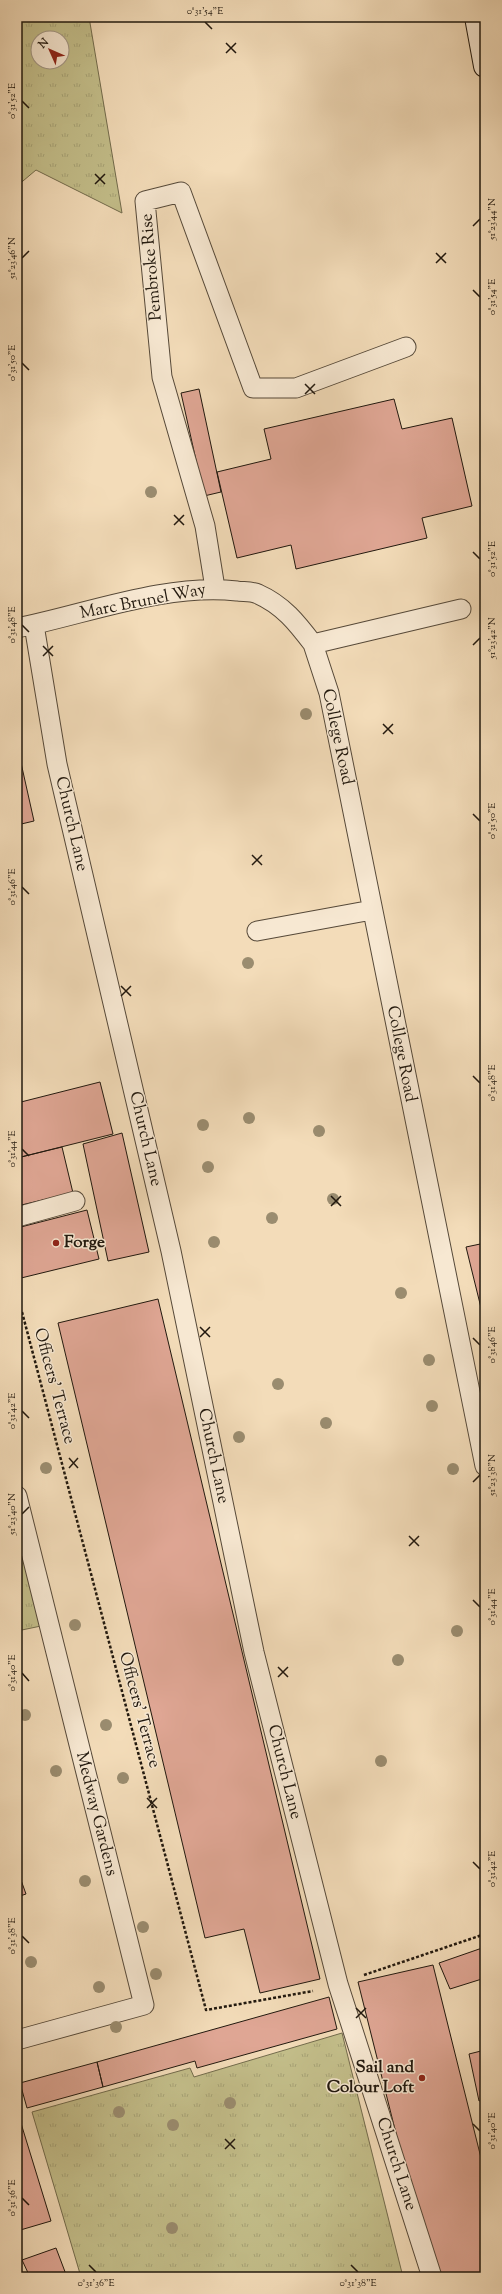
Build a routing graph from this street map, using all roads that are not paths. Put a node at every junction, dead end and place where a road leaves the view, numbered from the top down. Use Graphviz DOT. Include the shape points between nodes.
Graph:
graph roads {
  1 [pos="476,17"];
  2 [pos="485,66"];
  3 [pos="406,347"];
  4 [pos="215,588"];
  5 [pos="461,609"];
  6 [pos="26,627"];
  7 [pos="313,644"];
  8 [pos="372,910"];
  9 [pos="257,931"];
  10 [pos="75,1201"];
  11 [pos="17,1217"];
  12 [pos="485,1466"];
  13 [pos="17,1496"];
  14 [pos="17,2040"];
  15 [pos="432,2277"];
  1 -- 2 [label="street"];
  3 -- 4 [label="lane, Pembroke Rise" via="296,388 253,388 181,192 145,201 162,377 205,526"];
  4 -- 6 [label="lane, Marc Brunel Way" via="123,602"];
  4 -- 7 [label="lane, Marc Brunel Way" via="257,593 288,612"];
  5 -- 7 [label="lane"];
  6 -- 15 [label="lane, Church Lane" via="171,1251 254,1652 338,1984"];
  7 -- 8 [label="lane, College Road" via="329,693"];
  8 -- 9 [label="lane"];
  8 -- 12 [label="lane, College Road"];
  10 -- 11 [label="lane"];
  13 -- 14 [label="lane, Medway Gardens" via="144,2005"];
}
